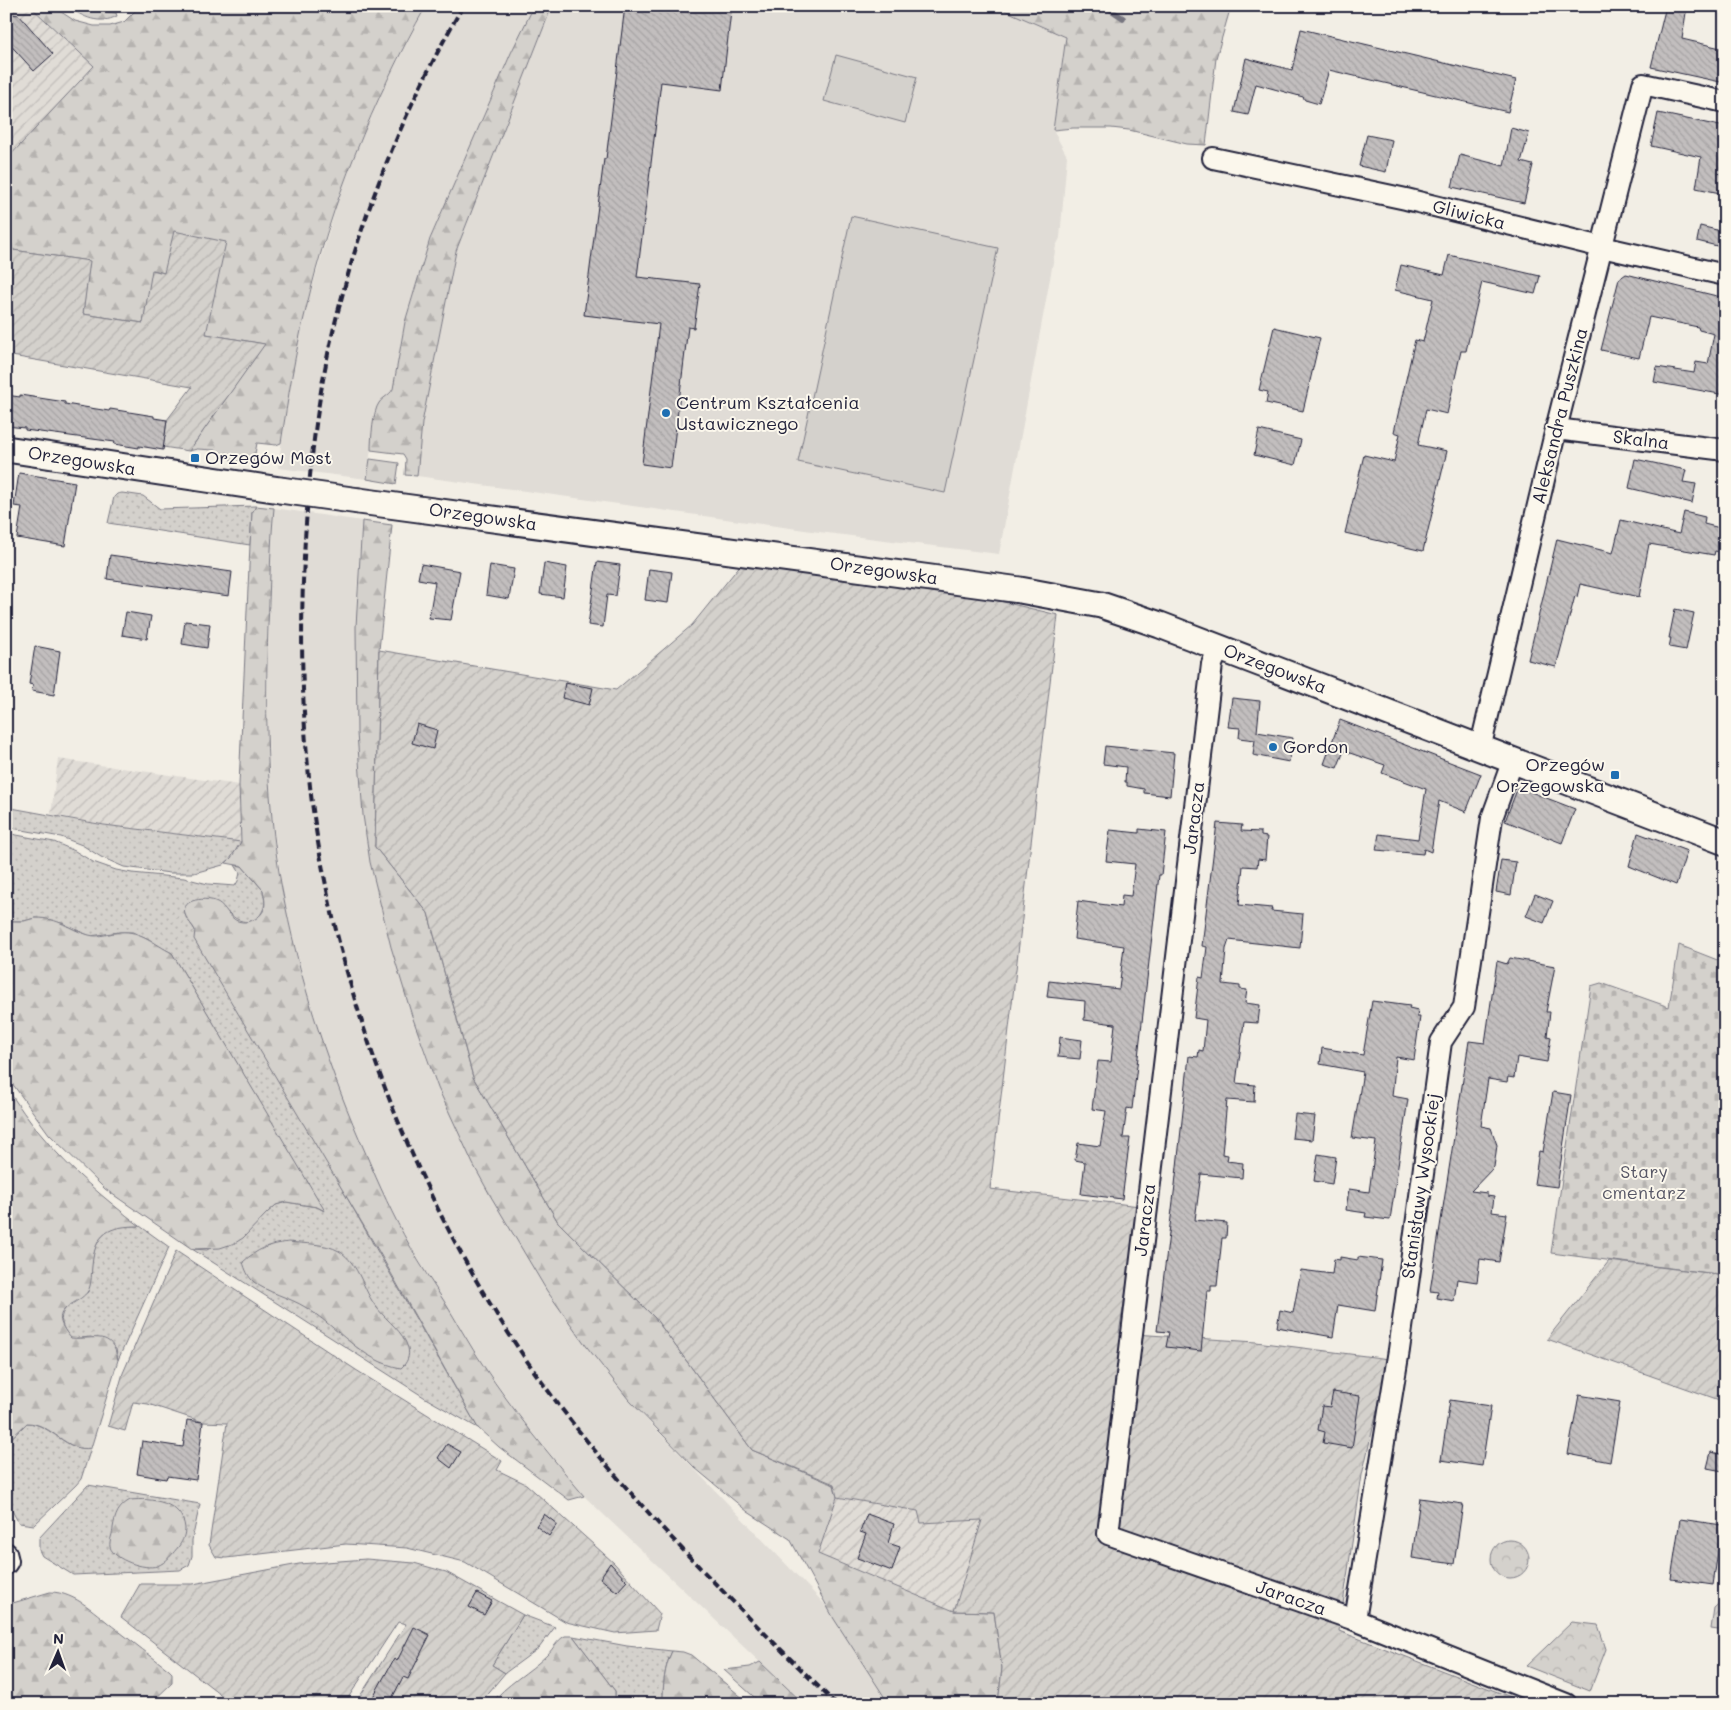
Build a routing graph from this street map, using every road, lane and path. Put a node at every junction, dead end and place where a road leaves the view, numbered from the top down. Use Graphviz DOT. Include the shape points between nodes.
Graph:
graph roads {
  1 [pos="1725,102"];
  2 [pos="1213,158"];
  3 [pos="1602,247"];
  4 [pos="1725,275"];
  5 [pos="1556,429"];
  6 [pos="6,449"];
  7 [pos="1725,450"];
  8 [pos="1219,648"];
  9 [pos="1480,749"];
  10 [pos="1512,760"];
  11 [pos="1725,842"];
  12 [pos="6,1553"];
  13 [pos="6,1564"];
  14 [pos="1355,1620"];
  15 [pos="1566,1704"];
  1 -- 3 [label="street, Aleksandra Puszkina" via="1643,84"];
  2 -- 3 [label="street, Gliwicka" via="1406,199"];
  3 -- 4 [label="street, Gliwicka"];
  3 -- 5 [label="street, Aleksandra Puszkina"];
  5 -- 7 [label="street, Skalna"];
  5 -- 9 [label="street, Aleksandra Puszkina"];
  6 -- 8 [label="street, Orzegowska, bridge" via="280,490 1044,594 1101,605"];
  8 -- 9 [label="street, Orzegowska"];
  8 -- 14 [label="street, Jaracza" via="1212,664 1108,1534"];
  9 -- 10 [label="street, Orzegowska"];
  10 -- 11 [label="street, Orzegowska"];
  10 -- 14 [label="street, Stanisławy Wysockiej" via="1492,818 1464,1008 1441,1042 1398,1350"];
  12 -- 13 [label="street"];
  14 -- 15 [label="street"];
}
